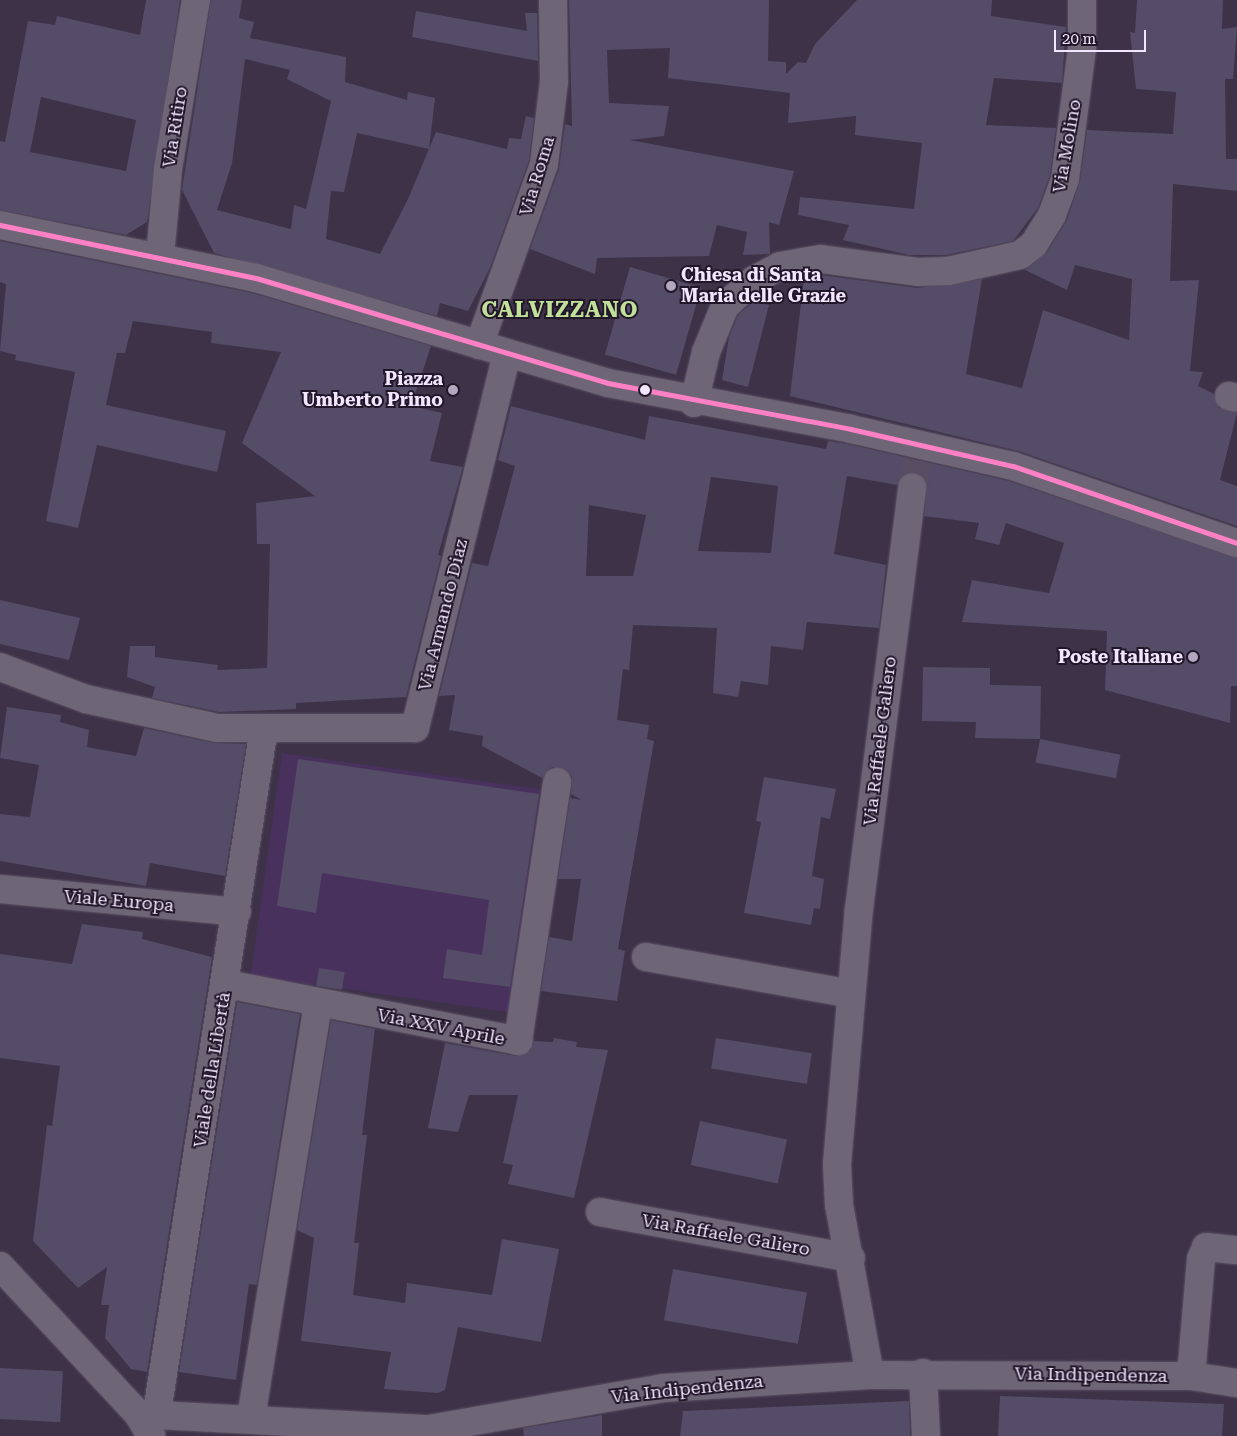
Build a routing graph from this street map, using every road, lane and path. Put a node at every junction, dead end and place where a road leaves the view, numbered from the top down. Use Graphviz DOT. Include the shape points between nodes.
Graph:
graph roads {
  1 [pos="196,0"];
  2 [pos="554,0"];
  3 [pos="1082,0"];
  4 [pos="0,225"];
  5 [pos="160,256"];
  6 [pos="479,345"];
  7 [pos="507,354"];
  8 [pos="694,403"];
  9 [pos="912,487"];
  10 [pos="1237,543"];
  11 [pos="0,667"];
  12 [pos="264,728"];
  13 [pos="557,782"];
  14 [pos="0,890"];
  15 [pos="237,912"];
  16 [pos="646,956"];
  17 [pos="226,984"];
  18 [pos="851,994"];
  19 [pos="318,1004"];
  20 [pos="600,1212"];
  21 [pos="1237,1250"];
  22 [pos="851,1258"];
  23 [pos="0,1266"];
  24 [pos="923,1373"];
  25 [pos="870,1375"];
  26 [pos="1191,1376"];
  27 [pos="1237,1383"];
  28 [pos="250,1418"];
  29 [pos="149,1420"];
  30 [pos="458,1429"];
  31 [pos="926,1436"];
  1 -- 5 [label="street, Via Ritiro" via="168,169"];
  2 -- 6 [label="street, Via Roma" via="554,80 544,164"];
  3 -- 8 [label="street, Via Molino" via="1082,48 1065,179 1052,215 1034,244 1020,255 948,271 821,259 780,266 754,280 725,306 706,352"];
  4 -- 5 [label="street"];
  5 -- 6 [label="street" via="256,278"];
  6 -- 7 [label="street"];
  7 -- 8 [label="street"];
  7 -- 12 [label="street, Via Armando Diaz" via="415,728"];
  8 -- 10 [label="street" via="851,429 919,454 1013,466"];
  9 -- 18 [label="street, Via Raffaele Galiero" via="892,631"];
  11 -- 12 [label="street" via="86,699 217,728"];
  12 -- 15 [label="street, Viale della Libertà"];
  13 -- 19 [label="street, Via XXV Aprile" via="518,1041"];
  14 -- 15 [label="street, Viale Europa"];
  15 -- 17 [label="street, Viale della Libertà"];
  16 -- 18 [label="street"];
  17 -- 19 [label="street, Via XXV Aprile"];
  17 -- 29 [label="street, Viale della Libertà"];
  18 -- 22 [label="street, Via Raffaele Galiero" via="837,1164 839,1205"];
  19 -- 28 [label="street"];
  20 -- 22 [label="street, Via Raffaele Galiero"];
  21 -- 26 [label="street" via="1206,1248 1201,1259"];
  22 -- 25 [label="street, Via Raffaele Galiero"];
  23 -- 29 [label="street"];
  24 -- 25 [label="street, Via Indipendenza"];
  24 -- 26 [label="street, Via Indipendenza"];
  24 -- 31 [label="street"];
  25 -- 30 [label="street, Via Indipendenza" via="664,1388"];
  26 -- 27 [label="street, Via Indipendenza"];
  28 -- 29 [label="street, Via Indipendenza"];
  28 -- 30 [label="street, Via Indipendenza"];
}
